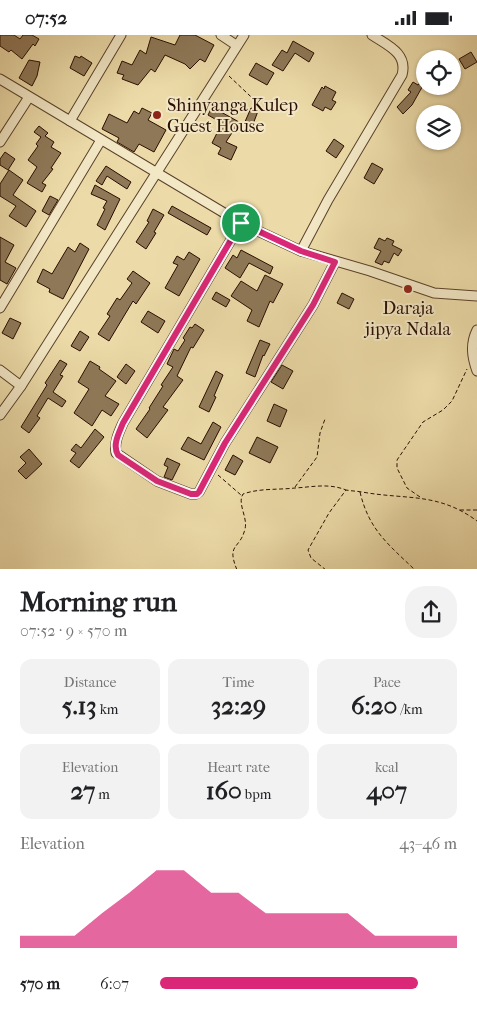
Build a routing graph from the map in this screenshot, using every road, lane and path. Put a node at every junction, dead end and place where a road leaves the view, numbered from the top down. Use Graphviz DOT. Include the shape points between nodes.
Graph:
graph roads {
  1 [pos="119,35"];
  2 [pos="221,35"];
  3 [pos="244,35"];
  4 [pos="372,35"];
  5 [pos="236,45"];
  6 [pos="221,69"];
  7 [pos="0,79"];
  8 [pos="29,97"];
  9 [pos="266,111"];
  10 [pos="70,121"];
  11 [pos="101,140"];
  12 [pos="0,142"];
  13 [pos="158,173"];
  14 [pos="241,223"];
  15 [pos="301,251"];
  16 [pos="335,262"];
  17 [pos="477,296"];
  18 [pos="0,308"];
  19 [pos="477,330"];
  20 [pos="473,355"];
  21 [pos="0,370"];
  22 [pos="477,371"];
  23 [pos="21,386"];
  24 [pos="0,415"];
  25 [pos="325,419"];
  26 [pos="212,467"];
  27 [pos="295,489"];
  28 [pos="346,490"];
  29 [pos="360,491"];
  30 [pos="242,495"];
  31 [pos="420,497"];
  32 [pos="459,509"];
  33 [pos="477,510"];
  34 [pos="477,521"];
  35 [pos="237,569"];
  36 [pos="326,569"];
  37 [pos="415,569"];
  1 -- 10 [label="street"];
  2 -- 5 [label="street"];
  3 -- 5 [label="street"];
  4 -- 15 [label="street" via="400,55 404,67 402,75"];
  5 -- 6 [label="street"];
  6 -- 9 [label="path"];
  6 -- 13 [label="street"];
  7 -- 8 [label="street"];
  8 -- 10 [label="street"];
  8 -- 12 [label="street"];
  10 -- 11 [label="street"];
  11 -- 13 [label="street"];
  11 -- 18 [label="street"];
  13 -- 14 [label="street"];
  13 -- 23 [label="street"];
  14 -- 15 [label="street"];
  14 -- 26 [label="street" via="123,423 115,444 118,455 149,476 191,494 199,492"];
  15 -- 16 [label="street"];
  16 -- 17 [label="street" via="434,293"];
  16 -- 26 [label="street" via="313,305"];
  19 -- 20 [label="street" via="472,343"];
  20 -- 22 [label="street"];
  20 -- 31 [label="path" via="452,401 423,422 397,460 397,468 408,488"];
  21 -- 23 [label="street"];
  23 -- 24 [label="street"];
  25 -- 27 [label="path" via="317,457"];
  26 -- 30 [label="path" via="220,479"];
  27 -- 28 [label="path" via="329,486"];
  27 -- 30 [label="path"];
  28 -- 29 [label="path"];
  28 -- 36 [label="path" via="308,550 311,558"];
  29 -- 31 [label="path"];
  29 -- 37 [label="path" via="369,520 379,535"];
  30 -- 35 [label="path" via="245,529 232,550"];
  31 -- 32 [label="path"];
  32 -- 33 [label="path"];
  32 -- 34 [label="path"];
}
